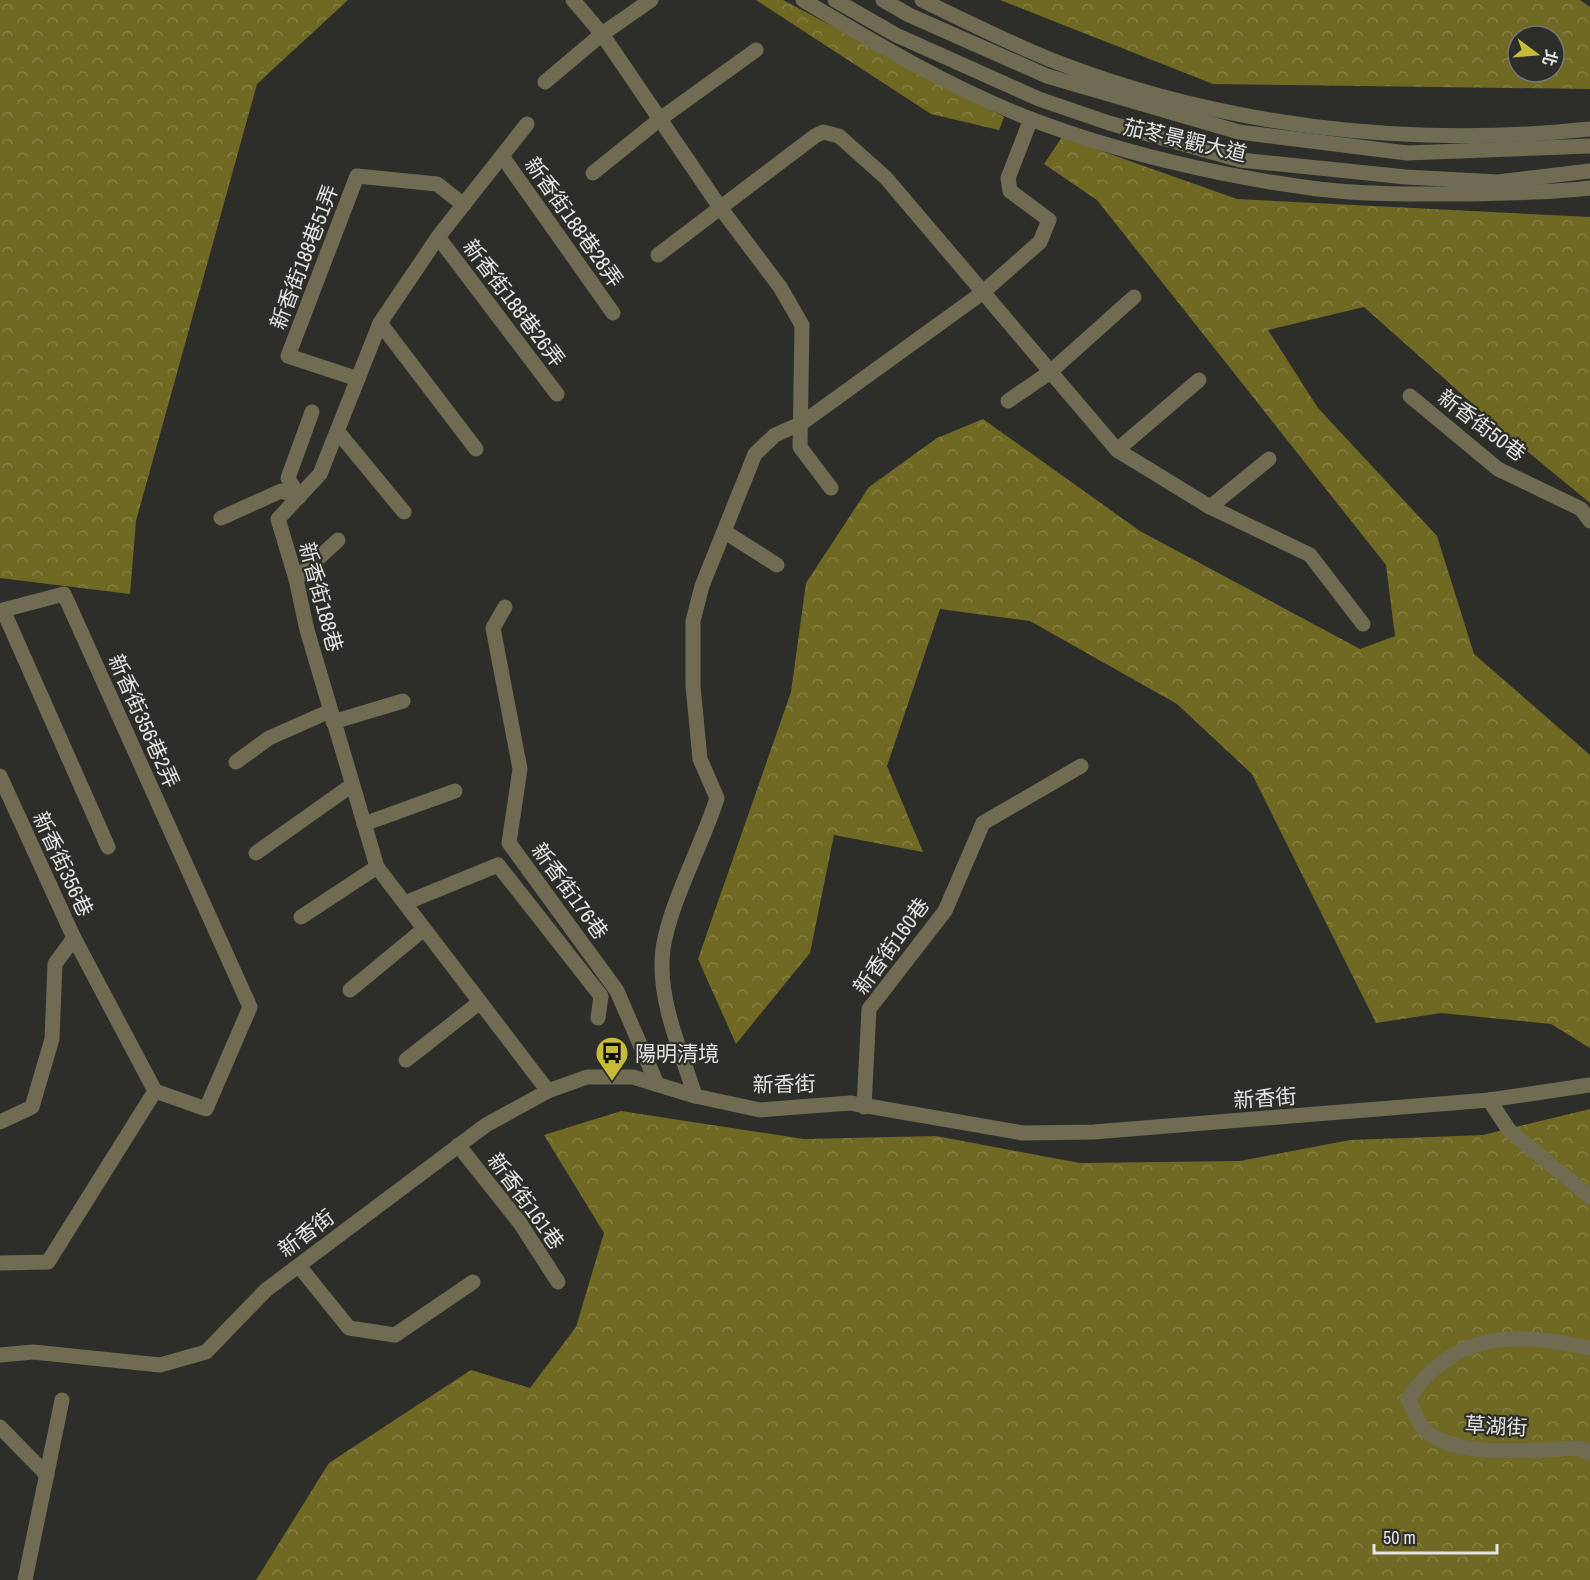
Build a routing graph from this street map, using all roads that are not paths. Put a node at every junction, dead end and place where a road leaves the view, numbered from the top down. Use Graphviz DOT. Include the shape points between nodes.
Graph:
graph roads {
  1 [pos="573,0"];
  2 [pos="651,0"];
  3 [pos="803,0"];
  4 [pos="835,0"];
  5 [pos="883,0"];
  6 [pos="922,0"];
  7 [pos="602,34"];
  8 [pos="756,50"];
  9 [pos="545,82"];
  10 [pos="660,119"];
  11 [pos="1031,119"];
  12 [pos="527,124"];
  13 [pos="1590,129"];
  14 [pos="1590,146"];
  15 [pos="502,156"];
  16 [pos="1590,171"];
  17 [pos="593,173"];
  18 [pos="1498,182"];
  19 [pos="1590,188"];
  20 [pos="1569,190"];
  21 [pos="464,205"];
  22 [pos="719,206"];
  23 [pos="438,237"];
  24 [pos="658,255"];
  25 [pos="982,293"];
  26 [pos="1134,297"];
  27 [pos="613,312"];
  28 [pos="380,322"];
  29 [pos="1049,373"];
  30 [pos="358,379"];
  31 [pos="1199,380"];
  32 [pos="556,394"];
  33 [pos="1410,396"];
  34 [pos="1008,401"];
  35 [pos="312,412"];
  36 [pos="802,423"];
  37 [pos="338,432"];
  38 [pos="476,448"];
  39 [pos="1117,450"];
  40 [pos="1269,459"];
  41 [pos="831,488"];
  42 [pos="299,497"];
  43 [pos="1210,507"];
  44 [pos="404,512"];
  45 [pos="220,518"];
  46 [pos="1590,521"];
  47 [pos="725,532"];
  48 [pos="338,540"];
  49 [pos="777,566"];
  50 [pos="296,579"];
  51 [pos="505,607"];
  52 [pos="1363,624"];
  53 [pos="403,700"];
  54 [pos="332,716"];
  55 [pos="236,762"];
  56 [pos="1081,766"];
  57 [pos="0,776"];
  58 [pos="352,785"];
  59 [pos="455,791"];
  60 [pos="364,824"];
  61 [pos="108,847"];
  62 [pos="256,853"];
  63 [pos="377,867"];
  64 [pos="405,903"];
  65 [pos="301,917"];
  66 [pos="424,929"];
  67 [pos="74,938"];
  68 [pos="350,990"];
  69 [pos="480,1002"];
  70 [pos="598,1018"];
  71 [pos="406,1060"];
  72 [pos="657,1084"];
  73 [pos="1590,1085"];
  74 [pos="154,1091"];
  75 [pos="548,1091"];
  76 [pos="695,1096"];
  77 [pos="1489,1100"];
  78 [pos="864,1107"];
  79 [pos="0,1122"];
  80 [pos="458,1145"];
  81 [pos="1590,1197"];
  82 [pos="0,1263"];
  83 [pos="298,1266"];
  84 [pos="473,1282"];
  85 [pos="558,1282"];
  86 [pos="1590,1348"];
  87 [pos="0,1355"];
  88 [pos="62,1400"];
  89 [pos="0,1427"];
  90 [pos="1590,1454"];
  91 [pos="47,1475"];
  92 [pos="25,1580"];
  1 -- 7 [label="street"];
  2 -- 7 [label="street"];
  3 -- 11 [label="street, 茄苳景觀大道" via="878,45"];
  4 -- 18 [label="street, 茄苳景觀大道" via="896,35 1039,99 1229,157 1406,177"];
  5 -- 14 [label="street, 茄苳景觀大道" via="1047,75 1239,132 1407,153"];
  6 -- 13 [label="street, 茄苳景觀大道" via="1054,61 1142,91 1238,114 1322,128 1407,136"];
  7 -- 9 [label="street"];
  7 -- 10 [label="street"];
  8 -- 10 [label="street"];
  10 -- 17 [label="street"];
  10 -- 22 [label="street"];
  11 -- 20 [label="street, 茄苳景觀大道" via="1174,162 1319,189 1402,194"];
  11 -- 25 [label="street" via="1008,178 1010,191 1049,220 1040,242"];
  12 -- 15 [label="street, 新香街188巷"];
  15 -- 21 [label="street, 新香街188巷"];
  15 -- 27 [label="street, 新香街188巷28弄"];
  16 -- 18 [label="street, 茄苳景觀大道"];
  18 -- 20 [label="street"];
  19 -- 20 [label="street, 茄苳景觀大道"];
  21 -- 23 [label="street, 新香街188巷"];
  21 -- 30 [label="street, 新香街188巷51弄" via="437,184 357,176 288,356"];
  22 -- 24 [label="street"];
  22 -- 25 [label="street" via="815,136 823,132 839,136 886,178"];
  22 -- 36 [label="street" via="780,287 802,325"];
  23 -- 28 [label="street, 新香街188巷"];
  23 -- 32 [label="street, 新香街188巷26弄"];
  25 -- 29 [label="street"];
  25 -- 36 [label="street"];
  26 -- 29 [label="street"];
  28 -- 30 [label="street, 新香街188巷"];
  28 -- 38 [label="street"];
  29 -- 34 [label="street"];
  29 -- 39 [label="street"];
  30 -- 37 [label="street, 新香街188巷"];
  31 -- 39 [label="street"];
  33 -- 46 [label="street, 新香街50巷" via="1498,469 1581,509"];
  35 -- 42 [label="street" via="288,478"];
  36 -- 41 [label="street" via="801,447"];
  36 -- 47 [label="street" via="776,435 755,454"];
  37 -- 42 [label="street, 新香街188巷" via="320,474"];
  37 -- 44 [label="street"];
  39 -- 43 [label="street"];
  40 -- 43 [label="street"];
  42 -- 45 [label="street" via="280,491"];
  42 -- 50 [label="street, 新香街188巷" via="278,519"];
  43 -- 52 [label="street" via="1310,555"];
  47 -- 49 [label="street"];
  47 -- 76 [label="street" via="702,586 693,621 693,686 700,759 717,798 672,911 661,962 668,1010"];
  48 -- 50 [label="street"];
  50 -- 54 [label="street, 新香街188巷"];
  51 -- 72 [label="street, 新香街176巷" via="493,628 520,769 509,843 617,991"];
  53 -- 54 [label="street"];
  54 -- 55 [label="street" via="268,738"];
  54 -- 58 [label="street, 新香街188巷"];
  56 -- 78 [label="street, 新香街160巷" via="983,824 945,911 869,1009"];
  57 -- 67 [label="street, 新香街356巷"];
  58 -- 60 [label="street, 新香街188巷"];
  58 -- 62 [label="street"];
  59 -- 60 [label="street"];
  60 -- 63 [label="street, 新香街188巷"];
  61 -- 74 [label="street, 新香街356巷2弄" via="3,610 64,594 250,1007 206,1109"];
  63 -- 64 [label="street, 新香街188巷"];
  63 -- 65 [label="street"];
  64 -- 66 [label="street, 新香街188巷"];
  64 -- 70 [label="street" via="498,865 601,996"];
  66 -- 68 [label="street"];
  66 -- 69 [label="street, 新香街188巷"];
  67 -- 74 [label="street"];
  67 -- 79 [label="street, 新香街356巷" via="55,964 52,1039 32,1107"];
  69 -- 71 [label="street"];
  69 -- 75 [label="street, 新香街188巷"];
  72 -- 75 [label="street, 新香街" via="633,1077 587,1077"];
  72 -- 76 [label="street, 新香街"];
  73 -- 77 [label="street, 新香街"];
  74 -- 82 [label="street" via="48,1262"];
  75 -- 80 [label="street, 新香街"];
  76 -- 78 [label="street, 新香街" via="760,1110 850,1103"];
  77 -- 78 [label="street, 新香街" via="1094,1132 1023,1133"];
  77 -- 81 [label="street" via="1509,1130"];
  80 -- 83 [label="street, 新香街"];
  80 -- 85 [label="street, 新香街161巷" via="520,1223"];
  83 -- 84 [label="street" via="349,1328 395,1335"];
  83 -- 87 [label="street, 新香街" via="266,1290 206,1353 160,1365 33,1352"];
  86 -- 90 [label="street, 草湖街" via="1548,1339 1491,1340 1454,1354 1424,1376 1408,1399 1423,1428 1455,1447 1581,1448"];
  88 -- 91 [label="street"];
  89 -- 91 [label="street"];
  91 -- 92 [label="street"];
}
